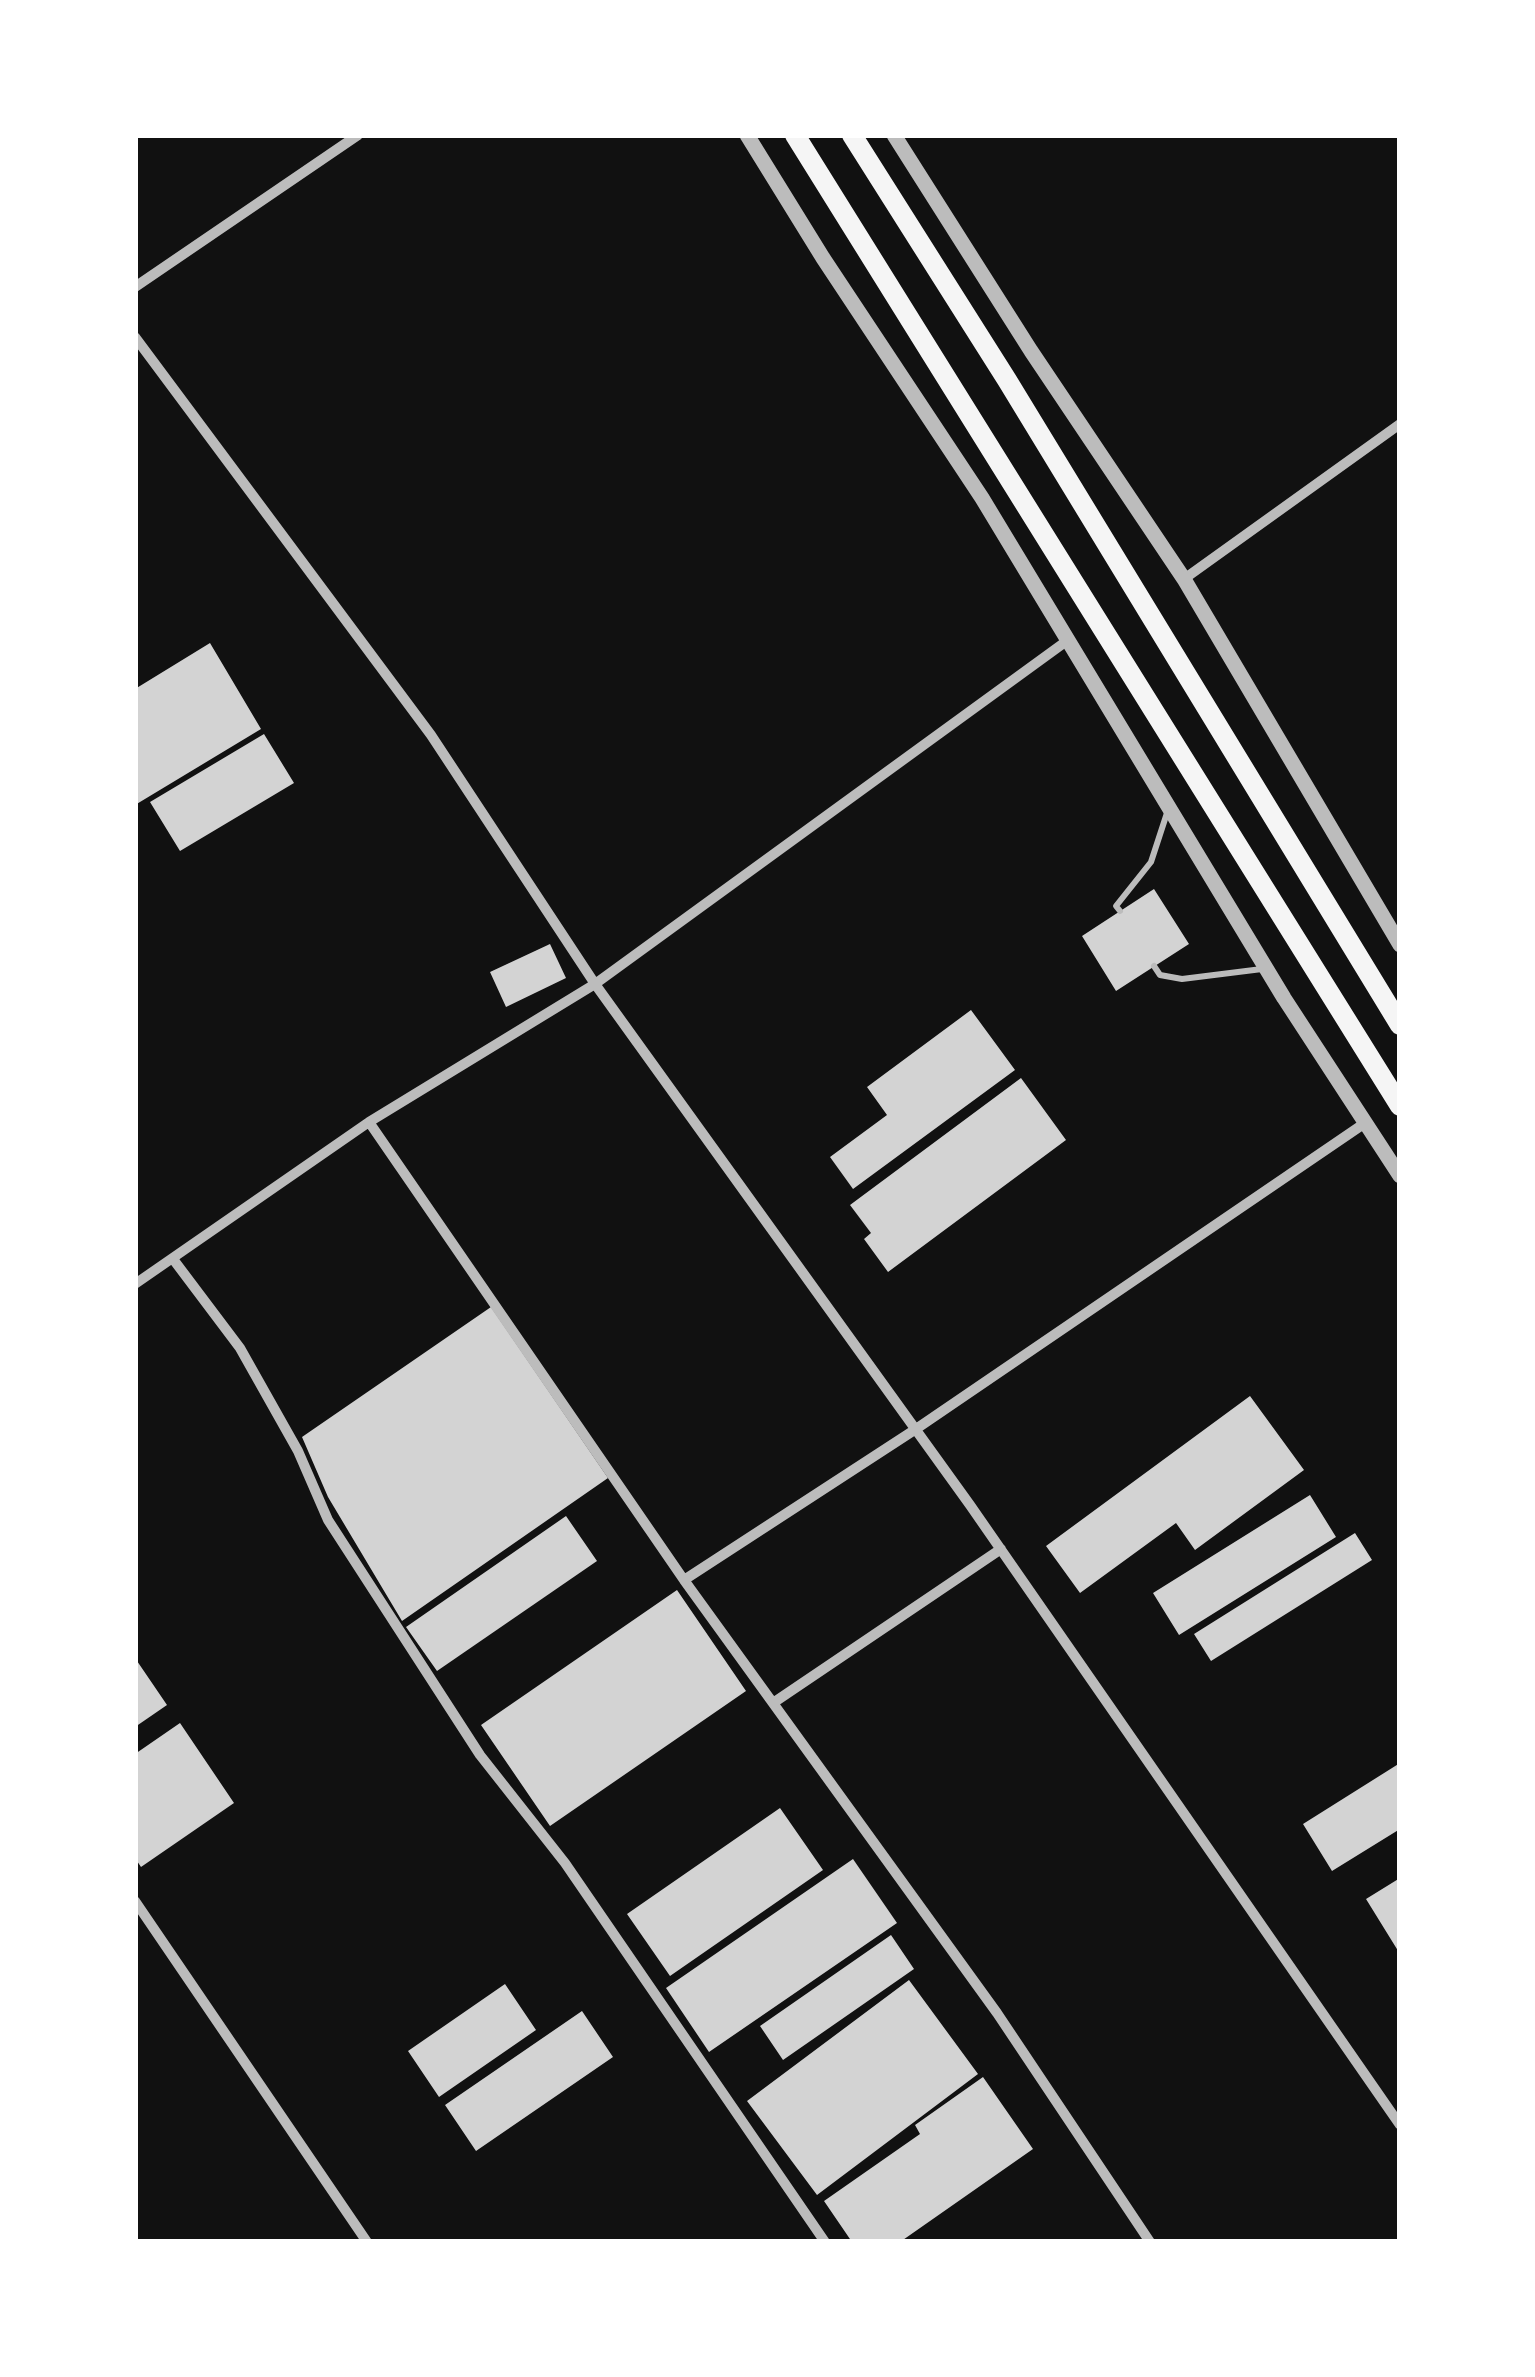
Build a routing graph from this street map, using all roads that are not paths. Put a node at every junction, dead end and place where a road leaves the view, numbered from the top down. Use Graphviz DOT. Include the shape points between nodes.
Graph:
graph roads {
  1 [pos="358,135"];
  2 [pos="747,135"];
  3 [pos="795,135"];
  4 [pos="852,135"];
  5 [pos="894,135"];
  6 [pos="135,287"];
  7 [pos="135,337"];
  8 [pos="1400,424"];
  9 [pos="1184,579"];
  10 [pos="1068,640"];
  11 [pos="1169,807"];
  12 [pos="1120,911"];
  13 [pos="1400,945"];
  14 [pos="1154,966"];
  15 [pos="1266,968"];
  16 [pos="594,984"];
  17 [pos="1400,1025"];
  18 [pos="1400,1106"];
  19 [pos="369,1122"];
  20 [pos="1366,1123"];
  21 [pos="1400,1176"];
  22 [pos="173,1258"];
  23 [pos="135,1284"];
  24 [pos="916,1430"];
  25 [pos="1001,1549"];
  26 [pos="684,1580"];
  27 [pos="773,1703"];
  28 [pos="135,1901"];
  29 [pos="1400,2125"];
  30 [pos="368,2242"];
  31 [pos="825,2242"];
  32 [pos="1150,2242"];
  1 -- 6 [label="street"];
  2 -- 10 [label="street"];
  3 -- 18 [label="main road"];
  4 -- 17 [label="main road"];
  5 -- 9 [label="street"];
  7 -- 16 [label="street" via="431,735"];
  8 -- 9 [label="street"];
  9 -- 13 [label="street"];
  10 -- 11 [label="street"];
  10 -- 16 [label="street"];
  11 -- 12 [label="lane" via="1152,862 1116,906"];
  11 -- 15 [label="street"];
  14 -- 15 [label="lane" via="1160,975 1182,979"];
  15 -- 20 [label="street"];
  16 -- 19 [label="street"];
  16 -- 24 [label="street"];
  19 -- 22 [label="street"];
  19 -- 26 [label="street"];
  20 -- 21 [label="street"];
  20 -- 24 [label="street"];
  22 -- 23 [label="street"];
  22 -- 31 [label="street" via="240,1348 328,1520 480,1754 565,1863"];
  24 -- 25 [label="street"];
  24 -- 26 [label="street"];
  25 -- 27 [label="street"];
  25 -- 29 [label="street"];
  26 -- 27 [label="street"];
  27 -- 32 [label="street" via="997,2013"];
  28 -- 30 [label="street"];
}
